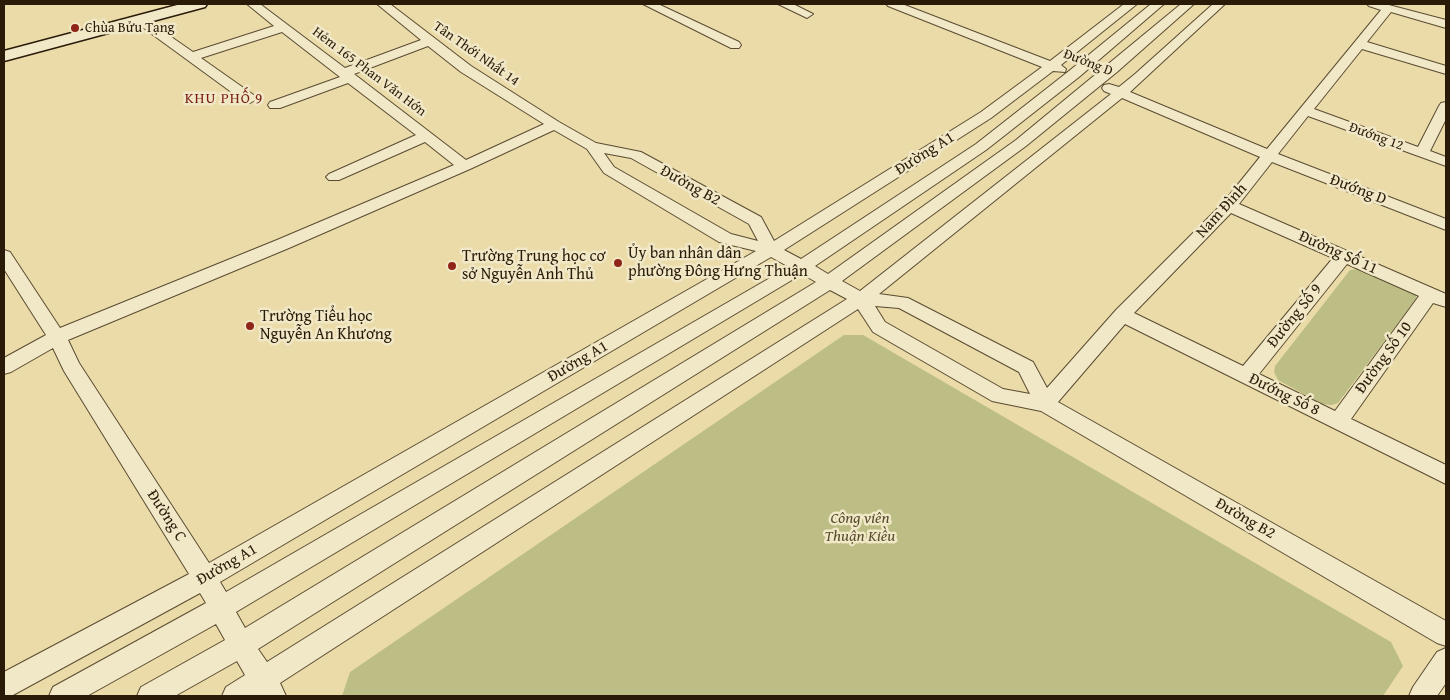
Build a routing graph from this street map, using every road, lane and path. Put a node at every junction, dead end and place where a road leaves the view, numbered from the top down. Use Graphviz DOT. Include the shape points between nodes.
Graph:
graph roads {
  1 [pos="178,4"];
  2 [pos="200,4"];
  3 [pos="253,4"];
  4 [pos="382,4"];
  5 [pos="649,4"];
  6 [pos="784,4"];
  7 [pos="892,4"];
  8 [pos="1108,4"];
  9 [pos="1158,4"];
  10 [pos="1188,4"];
  11 [pos="1219,4"];
  12 [pos="1409,4"];
  13 [pos="1380,6"];
  14 [pos="1127,7"];
  15 [pos="807,14"];
  16 [pos="1415,15"];
  17 [pos="140,20"];
  18 [pos="1446,24"];
  19 [pos="284,28"];
  20 [pos="429,41"];
  21 [pos="1360,44"];
  22 [pos="735,45"];
  23 [pos="4,48"];
  24 [pos="4,56"];
  25 [pos="192,57"];
  26 [pos="1052,66"];
  27 [pos="1446,70"];
  28 [pos="1074,74"];
  29 [pos="347,75"];
  30 [pos="1095,83"];
  31 [pos="1119,93"];
  32 [pos="250,99"];
  33 [pos="274,105"];
  34 [pos="1446,106"];
  35 [pos="1306,111"];
  36 [pos="554,125"];
  37 [pos="426,136"];
  38 [pos="592,146"];
  39 [pos="1422,153"];
  40 [pos="1270,156"];
  41 [pos="1446,162"];
  42 [pos="465,166"];
  43 [pos="334,177"];
  44 [pos="1229,206"];
  45 [pos="1446,225"];
  46 [pos="772,250"];
  47 [pos="4,256"];
  48 [pos="1344,256"];
  49 [pos="802,267"];
  50 [pos="829,282"];
  51 [pos="1438,297"];
  52 [pos="861,299"];
  53 [pos="1122,315"];
  54 [pos="57,337"];
  55 [pos="4,367"];
  56 [pos="1246,376"];
  57 [pos="1045,404"];
  58 [pos="1338,422"];
  59 [pos="1446,475"];
  60 [pos="205,578"];
  61 [pos="223,607"];
  62 [pos="1446,634"];
  63 [pos="242,644"];
  64 [pos="1446,661"];
  65 [pos="4,686"];
  66 [pos="267,688"];
  67 [pos="62,696"];
  68 [pos="150,696"];
  69 [pos="235,696"];
  70 [pos="1422,696"];
  1 -- 23 [label="main road"];
  2 -- 17 [label="main road"];
  3 -- 19 [label="street, Hẻm 165 Phan Văn Hớn"];
  4 -- 20 [label="street, Tân Thới Nhất 14"];
  5 -- 22 [label="street"];
  6 -- 15 [label="street"];
  7 -- 26 [label="street, Đường D"];
  8 -- 14 [label="street"];
  9 -- 28 [label="street, Đường A1"];
  10 -- 30 [label="street"];
  11 -- 31 [label="street"];
  12 -- 16 [label="street"];
  13 -- 16 [label="street"];
  13 -- 21 [label="street, Nam Đình"];
  14 -- 26 [label="street, Đường A1"];
  16 -- 18 [label="street"];
  17 -- 24 [label="main road"];
  17 -- 25 [label="street"];
  19 -- 25 [label="street"];
  19 -- 29 [label="street, Hẻm 165 Phan Văn Hớn"];
  20 -- 29 [label="street"];
  20 -- 36 [label="street, Tân Thới Nhất 14" via="466,69"];
  21 -- 27 [label="street"];
  21 -- 35 [label="street, Nam Đình"];
  25 -- 32 [label="street"];
  26 -- 28 [label="street, Đường D"];
  26 -- 46 [label="street, Đường A1" via="986,115"];
  28 -- 30 [label="street, Đường D"];
  28 -- 49 [label="street, Đường A1" via="980,147"];
  29 -- 33 [label="street"];
  29 -- 37 [label="street, Hẻm 165 Phan Văn Hớn"];
  30 -- 31 [label="street, Đường D"];
  30 -- 50 [label="street" via="1021,143"];
  31 -- 40 [label="street, Đường D"];
  31 -- 52 [label="street"];
  34 -- 39 [label="street"];
  35 -- 39 [label="street, Đướng 12"];
  35 -- 40 [label="street, Nam Đình"];
  36 -- 38 [label="street, Đường B2"];
  36 -- 42 [label="street"];
  37 -- 42 [label="street, Hẻm 165 Phan Văn Hớn"];
  37 -- 43 [label="street"];
  38 -- 46 [label="street, Đường B2" via="609,170 725,238"];
  38 -- 46 [label="street, Đường B2" via="636,155 755,221"];
  39 -- 41 [label="street, Đướng 12"];
  40 -- 44 [label="street, Nam Đình"];
  40 -- 45 [label="street, Đướng D"];
  42 -- 54 [label="street"];
  44 -- 48 [label="street, Đường Số 11"];
  44 -- 53 [label="street, Nam Đình"];
  46 -- 49 [label="street, Đường B2"];
  46 -- 60 [label="street, Đường A1"];
  47 -- 54 [label="street, Đường C"];
  48 -- 51 [label="street, Đường Số 11"];
  48 -- 56 [label="street, Đường Số 9"];
  49 -- 50 [label="street, Đường B2"];
  49 -- 61 [label="street, Đường A1"];
  50 -- 52 [label="street, Đường B2"];
  50 -- 63 [label="street"];
  51 -- 58 [label="street, Đường Số 10"];
  52 -- 57 [label="street, Đường B2" via="879,327 990,391 999,396"];
  52 -- 57 [label="street, Đường B2" via="902,302 1026,367"];
  52 -- 66 [label="street"];
  53 -- 56 [label="street, Đướng Số 8"];
  53 -- 57 [label="street, Nam Đình"];
  54 -- 55 [label="street"];
  54 -- 60 [label="street, Đường C" via="71,366"];
  56 -- 58 [label="street, Đướng Số 8"];
  57 -- 62 [label="street, Đường B2"];
  58 -- 59 [label="street, Đướng Số 8"];
  60 -- 61 [label="street, Đường C"];
  60 -- 65 [label="street, Đường A1"];
  61 -- 63 [label="street, Đường C"];
  61 -- 67 [label="street, Đường A1"];
  63 -- 66 [label="street, Đường C"];
  63 -- 68 [label="street"];
  64 -- 70 [label="street"];
  66 -- 69 [label="street"];
}
